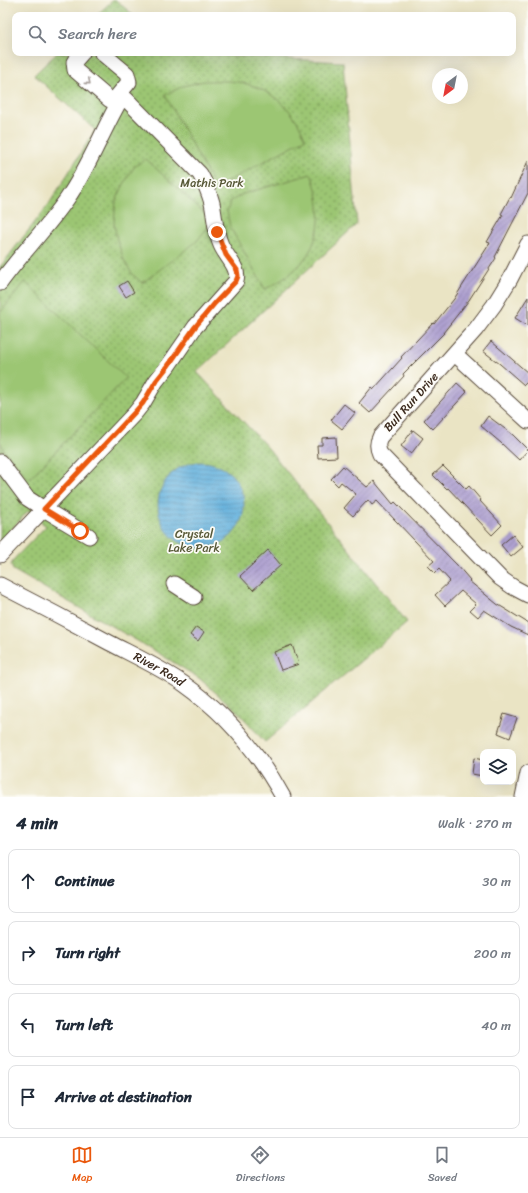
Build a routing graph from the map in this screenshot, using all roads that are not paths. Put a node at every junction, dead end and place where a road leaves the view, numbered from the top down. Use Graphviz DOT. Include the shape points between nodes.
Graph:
graph roads {
  1 [pos="79,56"];
  2 [pos="106,56"];
  3 [pos="120,98"];
  4 [pos="528,244"];
  5 [pos="0,283"];
  6 [pos="455,354"];
  7 [pos="528,421"];
  8 [pos="0,462"];
  9 [pos="44,509"];
  10 [pos="89,536"];
  11 [pos="0,555"];
  12 [pos="174,584"];
  13 [pos="0,585"];
  14 [pos="528,595"];
  15 [pos="194,597"];
  16 [pos="528,776"];
  17 [pos="283,797"];
  18 [pos="523,797"];
  1 -- 3 [label="street, one-way" via="74,62 75,70 110,100"];
  2 -- 3 [label="street" via="127,74 129,82"];
  3 -- 5 [label="street" via="79,181 53,218"];
  3 -- 9 [label="street" via="126,99 200,174 212,202 221,244 238,276 195,327 143,403"];
  4 -- 6 [label="street, Bull Run Drive" via="494,304"];
  6 -- 7 [label="street"];
  6 -- 14 [label="street, Bull Run Drive" via="380,436 377,448 500,578"];
  8 -- 9 [label="street" via="27,498"];
  9 -- 10 [label="street"];
  9 -- 11 [label="street"];
  12 -- 15 [label="street"];
  13 -- 17 [label="street, River Road" via="184,684 214,709 242,738 267,770"];
  16 -- 18 [label="street"];
}
